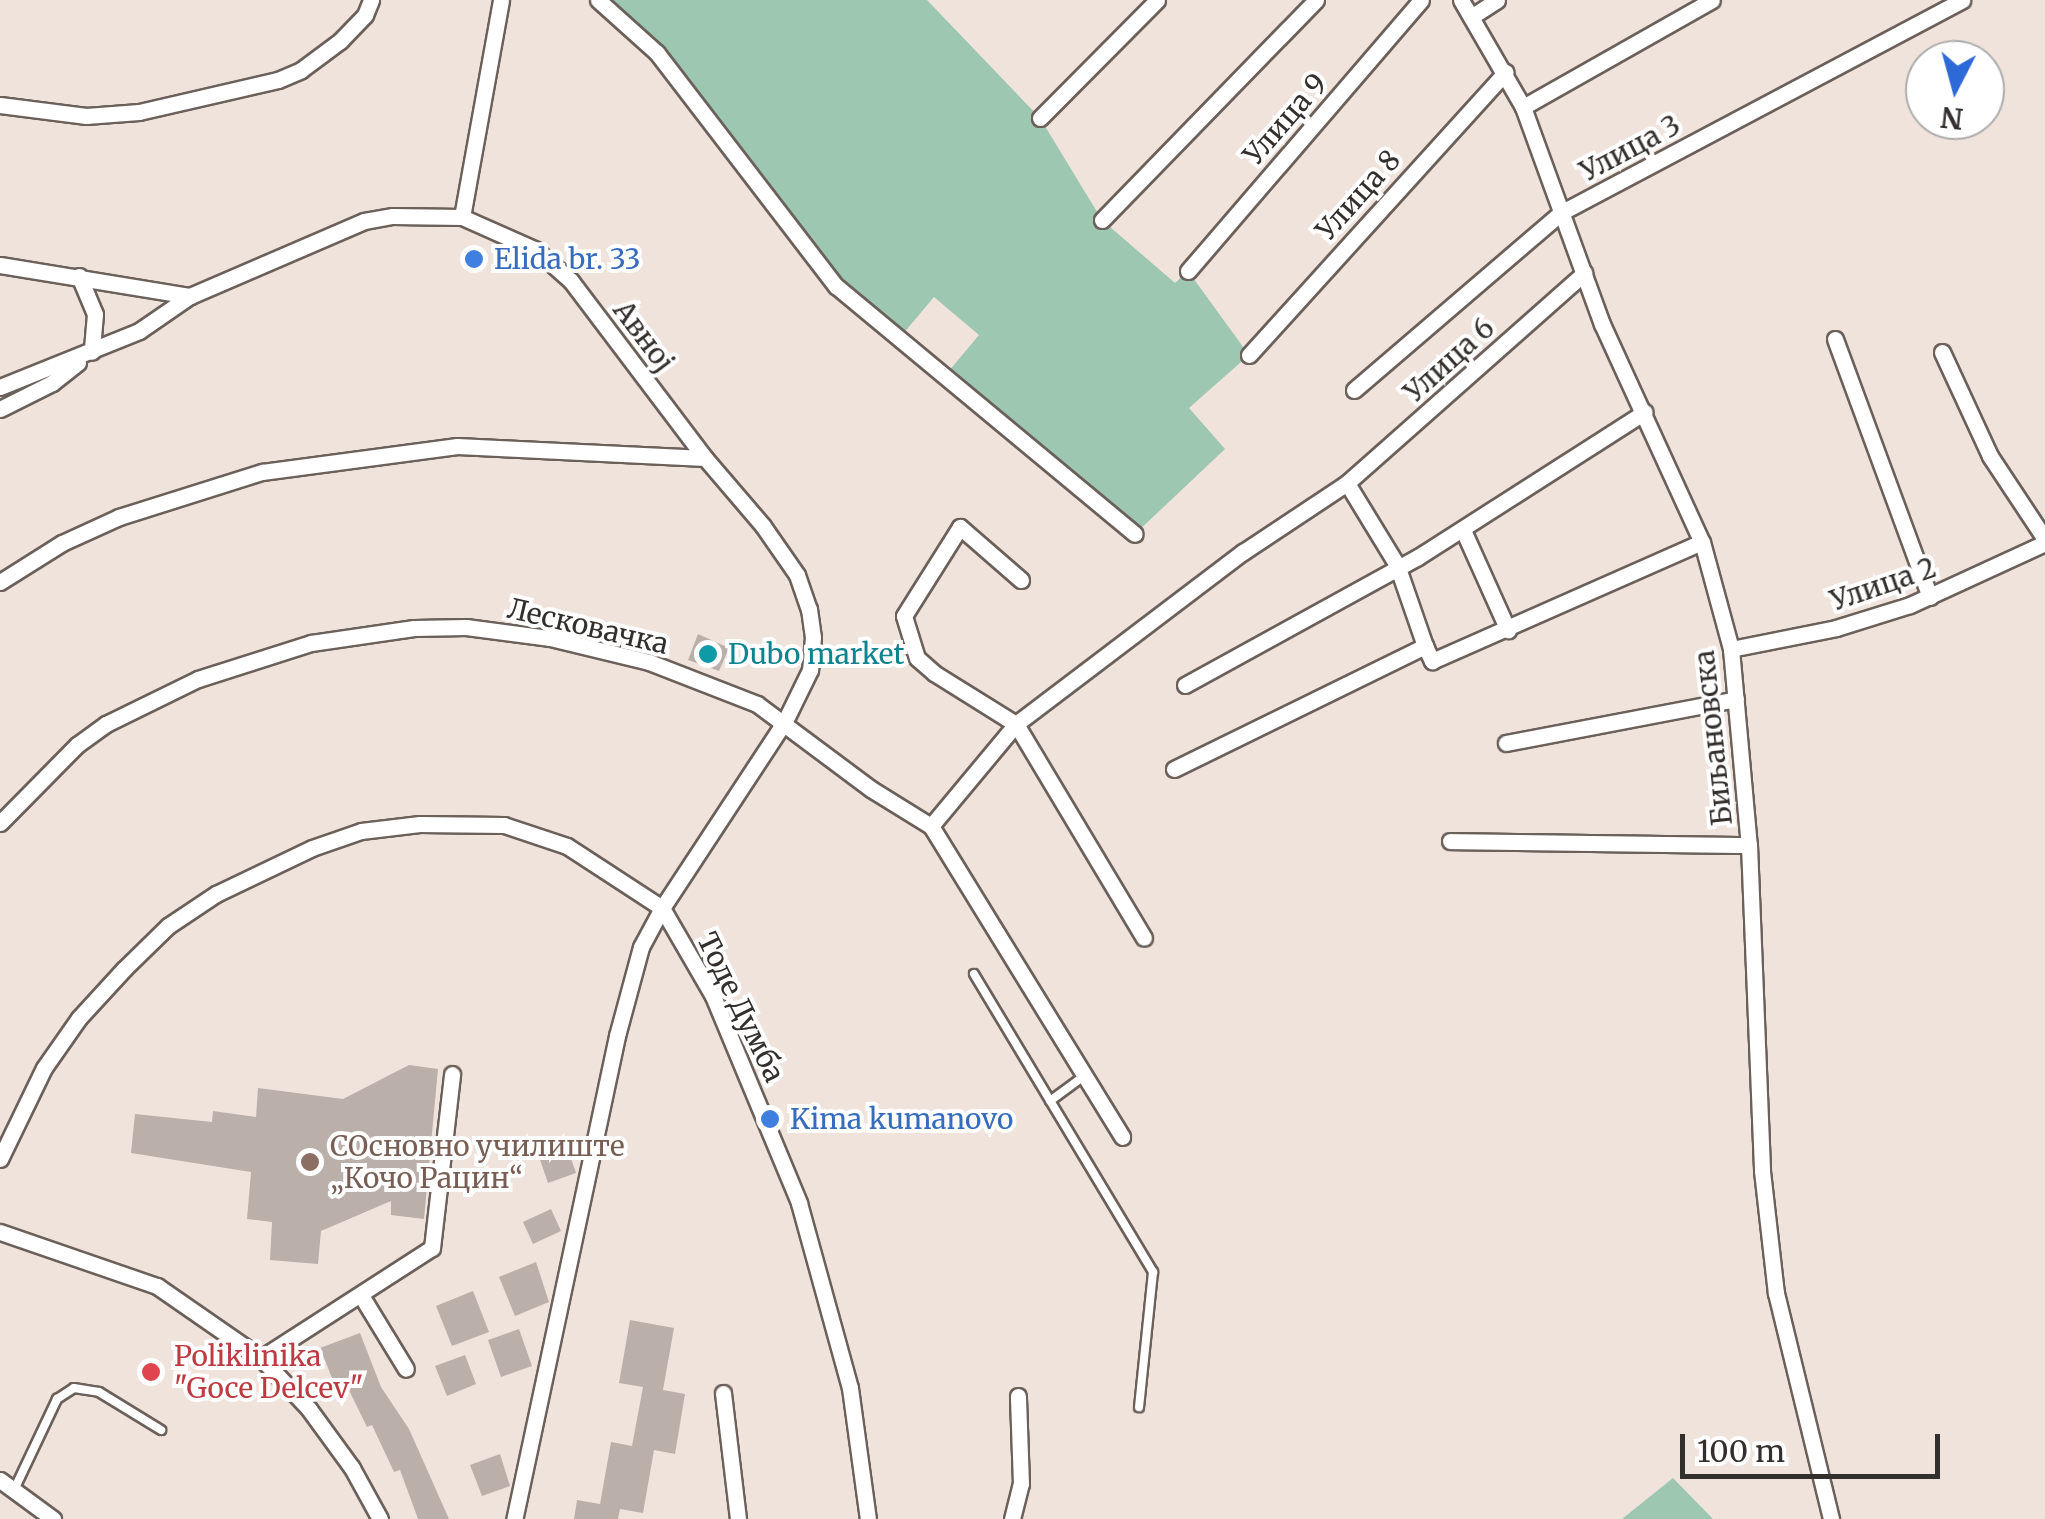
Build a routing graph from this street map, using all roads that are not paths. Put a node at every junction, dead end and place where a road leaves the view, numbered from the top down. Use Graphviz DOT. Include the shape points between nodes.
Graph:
graph roads {
  1 [pos="371,0"];
  2 [pos="502,0"];
  3 [pos="598,0"];
  4 [pos="1157,0"];
  5 [pos="1316,0"];
  6 [pos="1420,0"];
  7 [pos="1461,0"];
  8 [pos="1497,0"];
  9 [pos="1712,0"];
  10 [pos="1962,0"];
  11 [pos="1471,17"];
  12 [pos="1506,72"];
  13 [pos="0,105"];
  14 [pos="1523,107"];
  15 [pos="1040,118"];
  16 [pos="1562,212"];
  17 [pos="462,217"];
  18 [pos="1102,220"];
  19 [pos="0,264"];
  20 [pos="1188,271"];
  21 [pos="1584,273"];
  22 [pos="79,276"];
  23 [pos="190,296"];
  24 [pos="1835,339"];
  25 [pos="92,352"];
  26 [pos="1942,352"];
  27 [pos="1249,355"];
  28 [pos="0,387"];
  29 [pos="1354,390"];
  30 [pos="0,408"];
  31 [pos="1645,412"];
  32 [pos="705,458"];
  33 [pos="1348,484"];
  34 [pos="1463,530"];
  35 [pos="1135,534"];
  36 [pos="2045,541"];
  37 [pos="1702,542"];
  38 [pos="1397,565"];
  39 [pos="1021,580"];
  40 [pos="0,582"];
  41 [pos="1930,597"];
  42 [pos="1508,630"];
  43 [pos="1425,646"];
  44 [pos="1731,649"];
  45 [pos="1185,684"];
  46 [pos="1736,699"];
  47 [pos="785,721"];
  48 [pos="1016,724"];
  49 [pos="1506,743"];
  50 [pos="1174,769"];
  51 [pos="0,823"];
  52 [pos="932,826"];
  53 [pos="1450,840"];
  54 [pos="1749,845"];
  55 [pos="662,908"];
  56 [pos="1144,938"];
  57 [pos="974,974"];
  58 [pos="452,1074"];
  59 [pos="1084,1076"];
  60 [pos="1050,1101"];
  61 [pos="1122,1137"];
  62 [pos="0,1160"];
  63 [pos="0,1232"];
  64 [pos="362,1297"];
  65 [pos="261,1358"];
  66 [pos="406,1369"];
  67 [pos="723,1393"];
  68 [pos="1018,1396"];
  69 [pos="1139,1407"];
  70 [pos="161,1430"];
  71 [pos="7,1485"];
  72 [pos="53,1519"];
  73 [pos="380,1519"];
  74 [pos="514,1519"];
  75 [pos="738,1519"];
  76 [pos="868,1519"];
  77 [pos="1012,1519"];
  78 [pos="1831,1519"];
  1 -- 13 [label="street" via="365,15 322,56 259,86 104,114"];
  2 -- 17 [label="street"];
  3 -- 35 [label="street" via="656,53 836,286"];
  4 -- 15 [label="street"];
  5 -- 18 [label="street"];
  6 -- 20 [label="street, Улица 9"];
  7 -- 11 [label="street, Биљановска"];
  8 -- 11 [label="street"];
  9 -- 14 [label="street"];
  10 -- 16 [label="street, Улица 3"];
  11 -- 12 [label="street, Биљановска"];
  12 -- 14 [label="street, Биљановска"];
  12 -- 27 [label="street, Улица 8"];
  14 -- 16 [label="street, Биљановска"];
  16 -- 21 [label="street, Биљановска"];
  16 -- 29 [label="street, Улица 3"];
  17 -- 23 [label="street, Авној" via="364,220"];
  17 -- 32 [label="street, Авној" via="536,250 571,281"];
  19 -- 22 [label="street"];
  21 -- 31 [label="street, Биљановска"];
  21 -- 33 [label="street, Улица 6"];
  22 -- 23 [label="street"];
  22 -- 25 [label="street" via="95,314"];
  23 -- 25 [label="street, Авној" via="139,331"];
  24 -- 41 [label="street"];
  25 -- 28 [label="street, Авној"];
  25 -- 30 [label="street, Авној" via="52,383"];
  26 -- 36 [label="street" via="1990,456"];
  31 -- 34 [label="street"];
  31 -- 37 [label="street, Биљановска"];
  32 -- 40 [label="street" via="457,446 262,472 119,518"];
  32 -- 47 [label="street, Авној" via="797,575 809,610 810,670"];
  33 -- 38 [label="street"];
  33 -- 48 [label="street, Улица 6" via="1243,552"];
  34 -- 38 [label="street"];
  34 -- 42 [label="street"];
  36 -- 41 [label="street, Улица 2"];
  37 -- 42 [label="street"];
  37 -- 44 [label="street, Биљановска"];
  38 -- 43 [label="street"];
  38 -- 45 [label="street"];
  39 -- 48 [label="street" via="960,527 904,616 917,658"];
  41 -- 44 [label="street, Улица 2" via="1836,628"];
  42 -- 43 [label="street" via="1432,660"];
  43 -- 50 [label="street"];
  44 -- 46 [label="street, Биљановска"];
  46 -- 49 [label="street"];
  46 -- 54 [label="street, Биљановска"];
  47 -- 51 [label="street, Лесковачка" via="689,676 594,647 466,627 363,634 245,662 153,698 77,744"];
  47 -- 52 [label="street, Лесковачка" via="871,790"];
  47 -- 55 [label="street"];
  48 -- 52 [label="street, Улица 6"];
  48 -- 56 [label="street"];
  52 -- 59 [label="street, Лесковачка"];
  53 -- 54 [label="street"];
  54 -- 78 [label="street, Биљановска" via="1762,1171 1774,1276"];
  55 -- 62 [label="street" via="567,846 504,826 420,824 312,848 216,894 168,926 124,969 44,1068"];
  55 -- 74 [label="street" via="642,948 617,1036"];
  55 -- 76 [label="street, Тоде Думба" via="713,996 799,1204 850,1388"];
  57 -- 60 [label="lane"];
  58 -- 64 [label="street" via="432,1248"];
  59 -- 60 [label="lane"];
  59 -- 61 [label="street, Лесковачка"];
  60 -- 69 [label="lane" via="1152,1272"];
  63 -- 65 [label="street" via="156,1286"];
  64 -- 65 [label="street"];
  64 -- 66 [label="street"];
  65 -- 73 [label="street" via="309,1409"];
  67 -- 75 [label="street"];
  68 -- 77 [label="street" via="1022,1467"];
  70 -- 71 [label="lane" via="99,1392 74,1388 57,1398"];
  71 -- 72 [label="street"];
}
